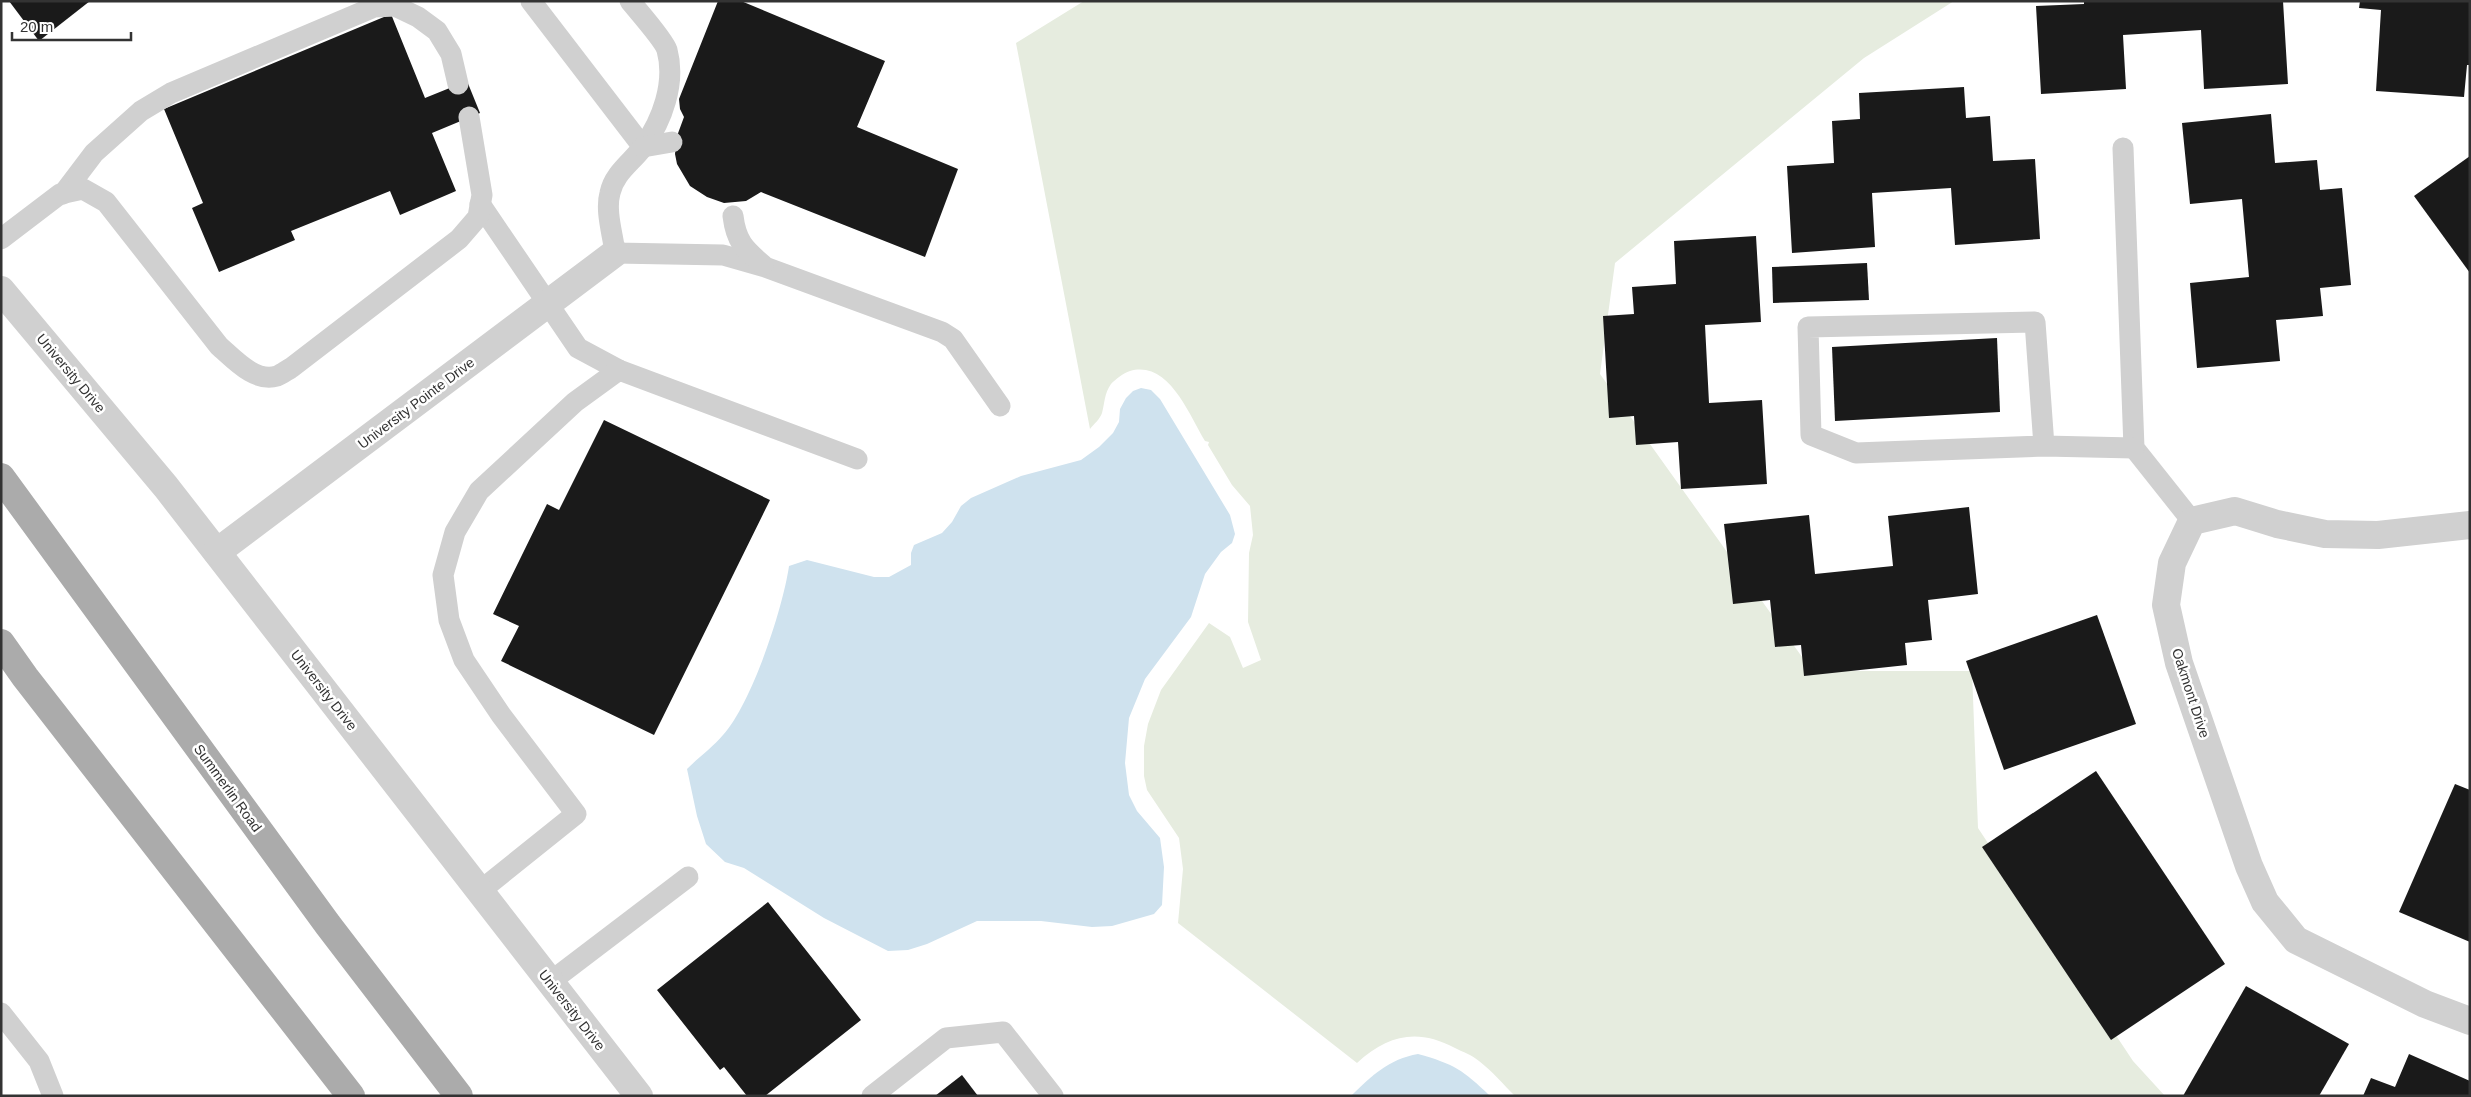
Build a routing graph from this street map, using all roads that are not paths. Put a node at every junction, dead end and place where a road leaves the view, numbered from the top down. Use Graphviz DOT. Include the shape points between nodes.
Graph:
graph roads {
  1 [pos="530,1"];
  2 [pos="630,1"];
  3 [pos="458,84"];
  4 [pos="469,117"];
  5 [pos="672,142"];
  6 [pos="643,147"];
  7 [pos="2123,148"];
  8 [pos="63,194"];
  9 [pos="480,204"];
  10 [pos="733,216"];
  11 [pos="1,239"];
  12 [pos="615,253"];
  13 [pos="765,267"];
  14 [pos="1,290"];
  15 [pos="548,305"];
  16 [pos="619,370"];
  17 [pos="1000,406"];
  18 [pos="2044,446"];
  19 [pos="2134,448"];
  20 [pos="1,455"];
  21 [pos="857,459"];
  22 [pos="1,477"];
  23 [pos="2192,521"];
  24 [pos="2470,525"];
  25 [pos="217,552"];
  26 [pos="1,645"];
  27 [pos="191,737"];
  28 [pos="688,878"];
  29 [pos="480,892"];
  30 [pos="550,982"];
  31 [pos="1,1013"];
  32 [pos="2470,1022"];
  33 [pos="53,1096"];
  34 [pos="351,1096"];
  35 [pos="459,1096"];
  36 [pos="638,1096"];
  37 [pos="872,1096"];
  38 [pos="1053,1096"];
  1 -- 6 [label="lane"];
  2 -- 6 [label="lane" via="667,48 667,98 660,119"];
  3 -- 8 [label="lane" via="452,54 437,31 395,6 374,7 171,93 142,112 94,153"];
  4 -- 9 [label="lane" via="482,195"];
  5 -- 6 [label="lane"];
  6 -- 12 [label="lane" via="616,178 609,193"];
  7 -- 19 [label="lane"];
  8 -- 9 [label="lane" via="83,189 106,202 219,346 260,376 277,376 291,368 459,239 478,217"];
  8 -- 11 [label="lane"];
  9 -- 15 [label="lane"];
  10 -- 13 [label="lane" via="735,233 745,250"];
  12 -- 13 [label="lane" via="723,255"];
  12 -- 15 [label="street, University Pointe Drive"];
  13 -- 17 [label="lane" via="942,332 953,339"];
  14 -- 25 [label="street, University Drive" via="166,486"];
  15 -- 16 [label="lane" via="578,348"];
  15 -- 25 [label="street, University Pointe Drive"];
  16 -- 21 [label="lane"];
  16 -- 29 [label="lane" via="575,402 480,491 455,532 443,575 449,620 464,660 576,814"];
  18 -- 18 [label="lane" via="2035,322 1808,327 1811,435 1856,452"];
  18 -- 19 [label="lane"];
  19 -- 23 [label="lane"];
  20 -- 27 [label="main road"];
  22 -- 27 [label="main road, Summerlin Road"];
  23 -- 24 [label="street" via="2235,511 2325,534 2378,535"];
  23 -- 32 [label="street, Oakmont Drive" via="2172,562 2166,605 2179,663 2249,866 2265,902 2296,940"];
  25 -- 29 [label="street, University Drive"];
  26 -- 34 [label="main road"];
  27 -- 35 [label="main road, Summerlin Road" via="328,925"];
  28 -- 30 [label="lane"];
  29 -- 30 [label="street, University Drive"];
  30 -- 36 [label="street, University Drive"];
  31 -- 33 [label="lane" via="39,1061"];
  37 -- 38 [label="lane" via="946,1038 1003,1032"];
}
